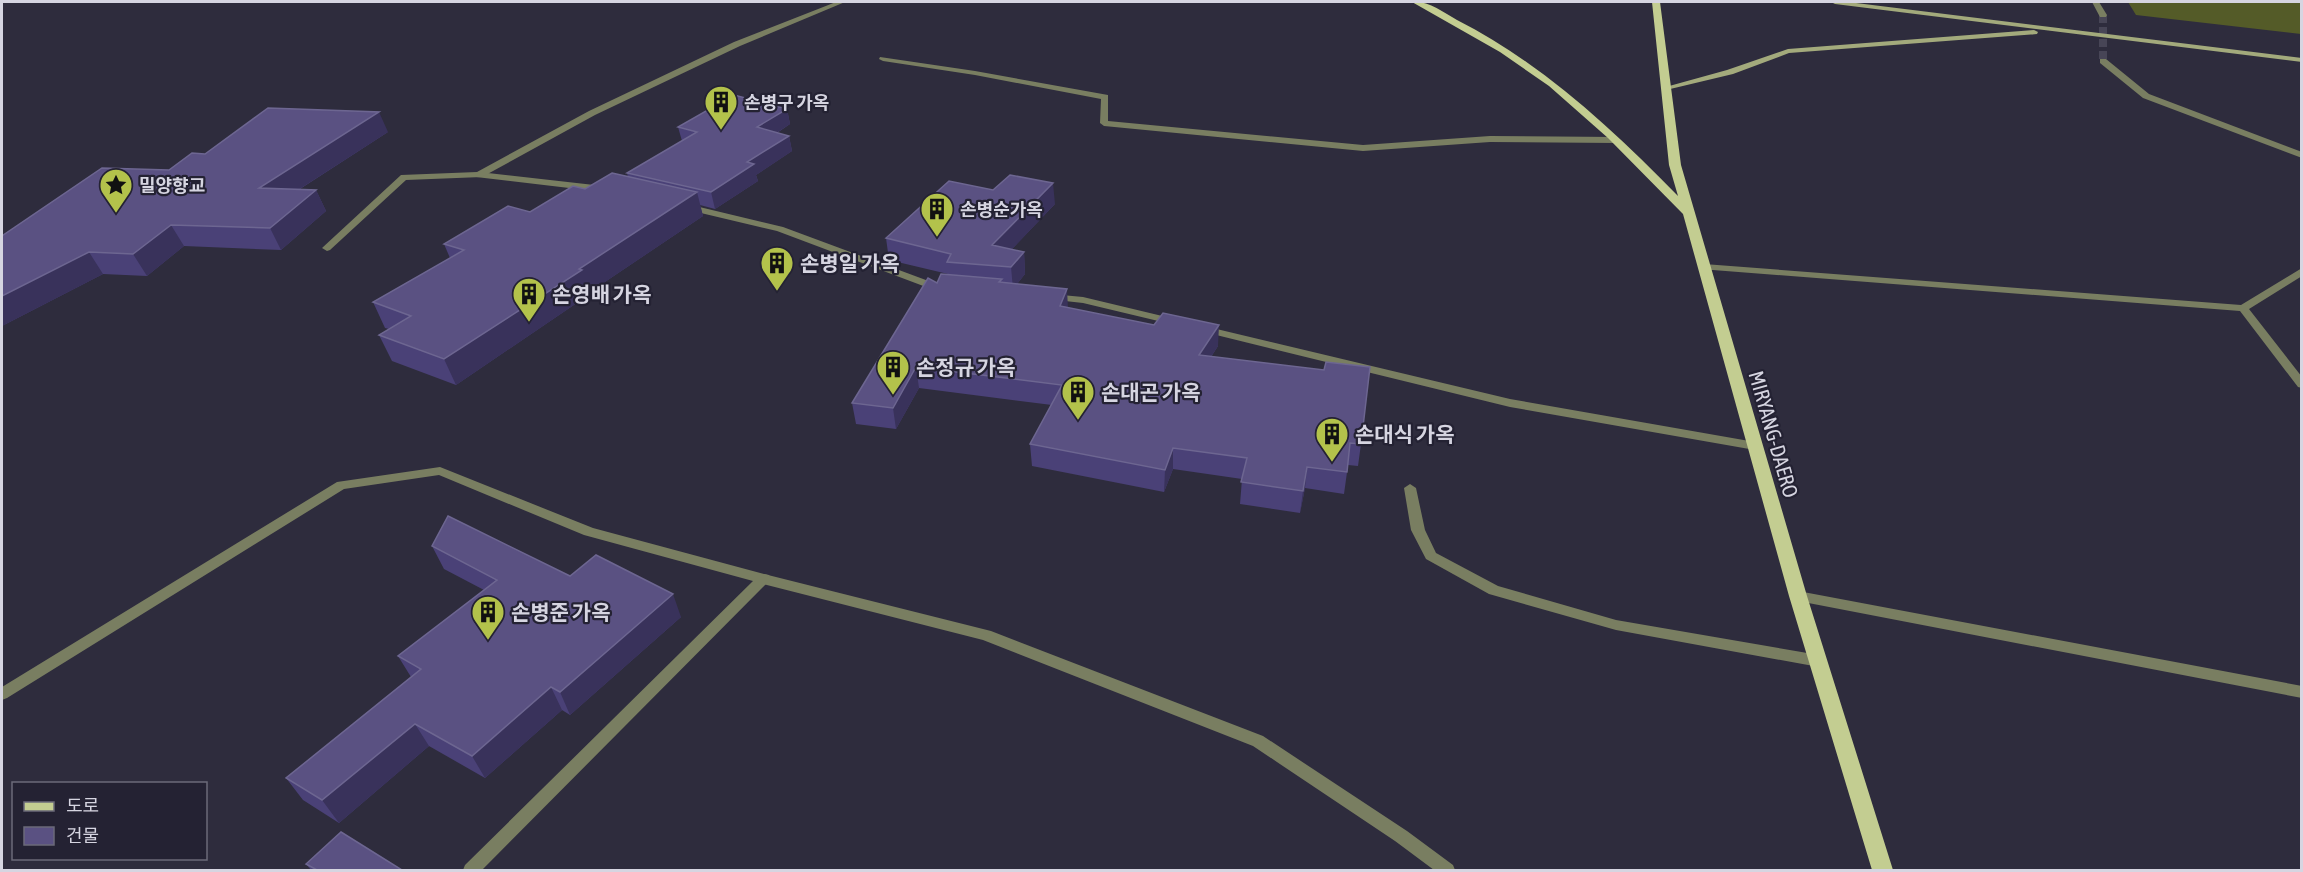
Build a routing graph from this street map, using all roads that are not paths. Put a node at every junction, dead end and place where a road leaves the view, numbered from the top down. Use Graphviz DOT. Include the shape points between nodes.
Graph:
graph roads {
  1 [pos="841,2"];
  2 [pos="1416,2"];
  3 [pos="1656,2"];
  4 [pos="1835,2"];
  5 [pos="2096,2"];
  6 [pos="2103,15"];
  7 [pos="2060,30"];
  8 [pos="883,58"];
  9 [pos="2301,60"];
  10 [pos="2103,61"];
  11 [pos="1666,88"];
  12 [pos="1616,140"];
  13 [pos="2301,155"];
  14 [pos="479,176"];
  15 [pos="612,190"];
  16 [pos="679,206"];
  17 [pos="1689,214"];
  18 [pos="327,249"];
  19 [pos="1704,267"];
  20 [pos="2301,271"];
  21 [pos="946,289"];
  22 [pos="1037,296"];
  23 [pos="2243,308"];
  24 [pos="2301,386"];
  25 [pos="1755,446"];
  26 [pos="1410,488"];
  27 [pos="764,579"];
  28 [pos="1798,596"];
  29 [pos="1819,661"];
  30 [pos="2301,692"];
  31 [pos="2,694"];
  32 [pos="471,870"];
  33 [pos="1446,870"];
  34 [pos="1883,870"];
  1 -- 14 [label="street" via="737,44 592,113"];
  2 -- 12 [label="main road" via="1530,67"];
  3 -- 11 [label="main road, MIRYANG-DAERO"];
  4 -- 7 [label="main road"];
  5 -- 6 [label="street"];
  7 -- 9 [label="main road"];
  7 -- 11 [label="main road" via="1788,51 1730,72"];
  8 -- 12 [label="street" via="1105,98 1104,123 1363,148 1490,139"];
  10 -- 13 [label="street" via="2146,96"];
  11 -- 17 [label="main road, MIRYANG-DAERO" via="1675,165"];
  12 -- 17 [label="main road"];
  14 -- 15 [label="street"];
  14 -- 18 [label="street" via="404,177"];
  16 -- 21 [label="street" via="780,229"];
  17 -- 19 [label="main road, MIRYANG-DAERO"];
  19 -- 23 [label="street"];
  19 -- 25 [label="main road, MIRYANG-DAERO"];
  20 -- 23 [label="street"];
  22 -- 25 [label="street" via="1083,300 1510,404"];
  23 -- 24 [label="street"];
  25 -- 28 [label="main road, MIRYANG-DAERO"];
  26 -- 29 [label="street" via="1418,530 1431,556 1494,590 1616,625"];
  27 -- 31 [label="street" via="589,532 440,471 341,485"];
  27 -- 32 [label="street"];
  27 -- 33 [label="street" via="986,635 1258,741"];
  28 -- 29 [label="main road, MIRYANG-DAERO"];
  28 -- 30 [label="street"];
  29 -- 34 [label="main road, MIRYANG-DAERO"];
}
